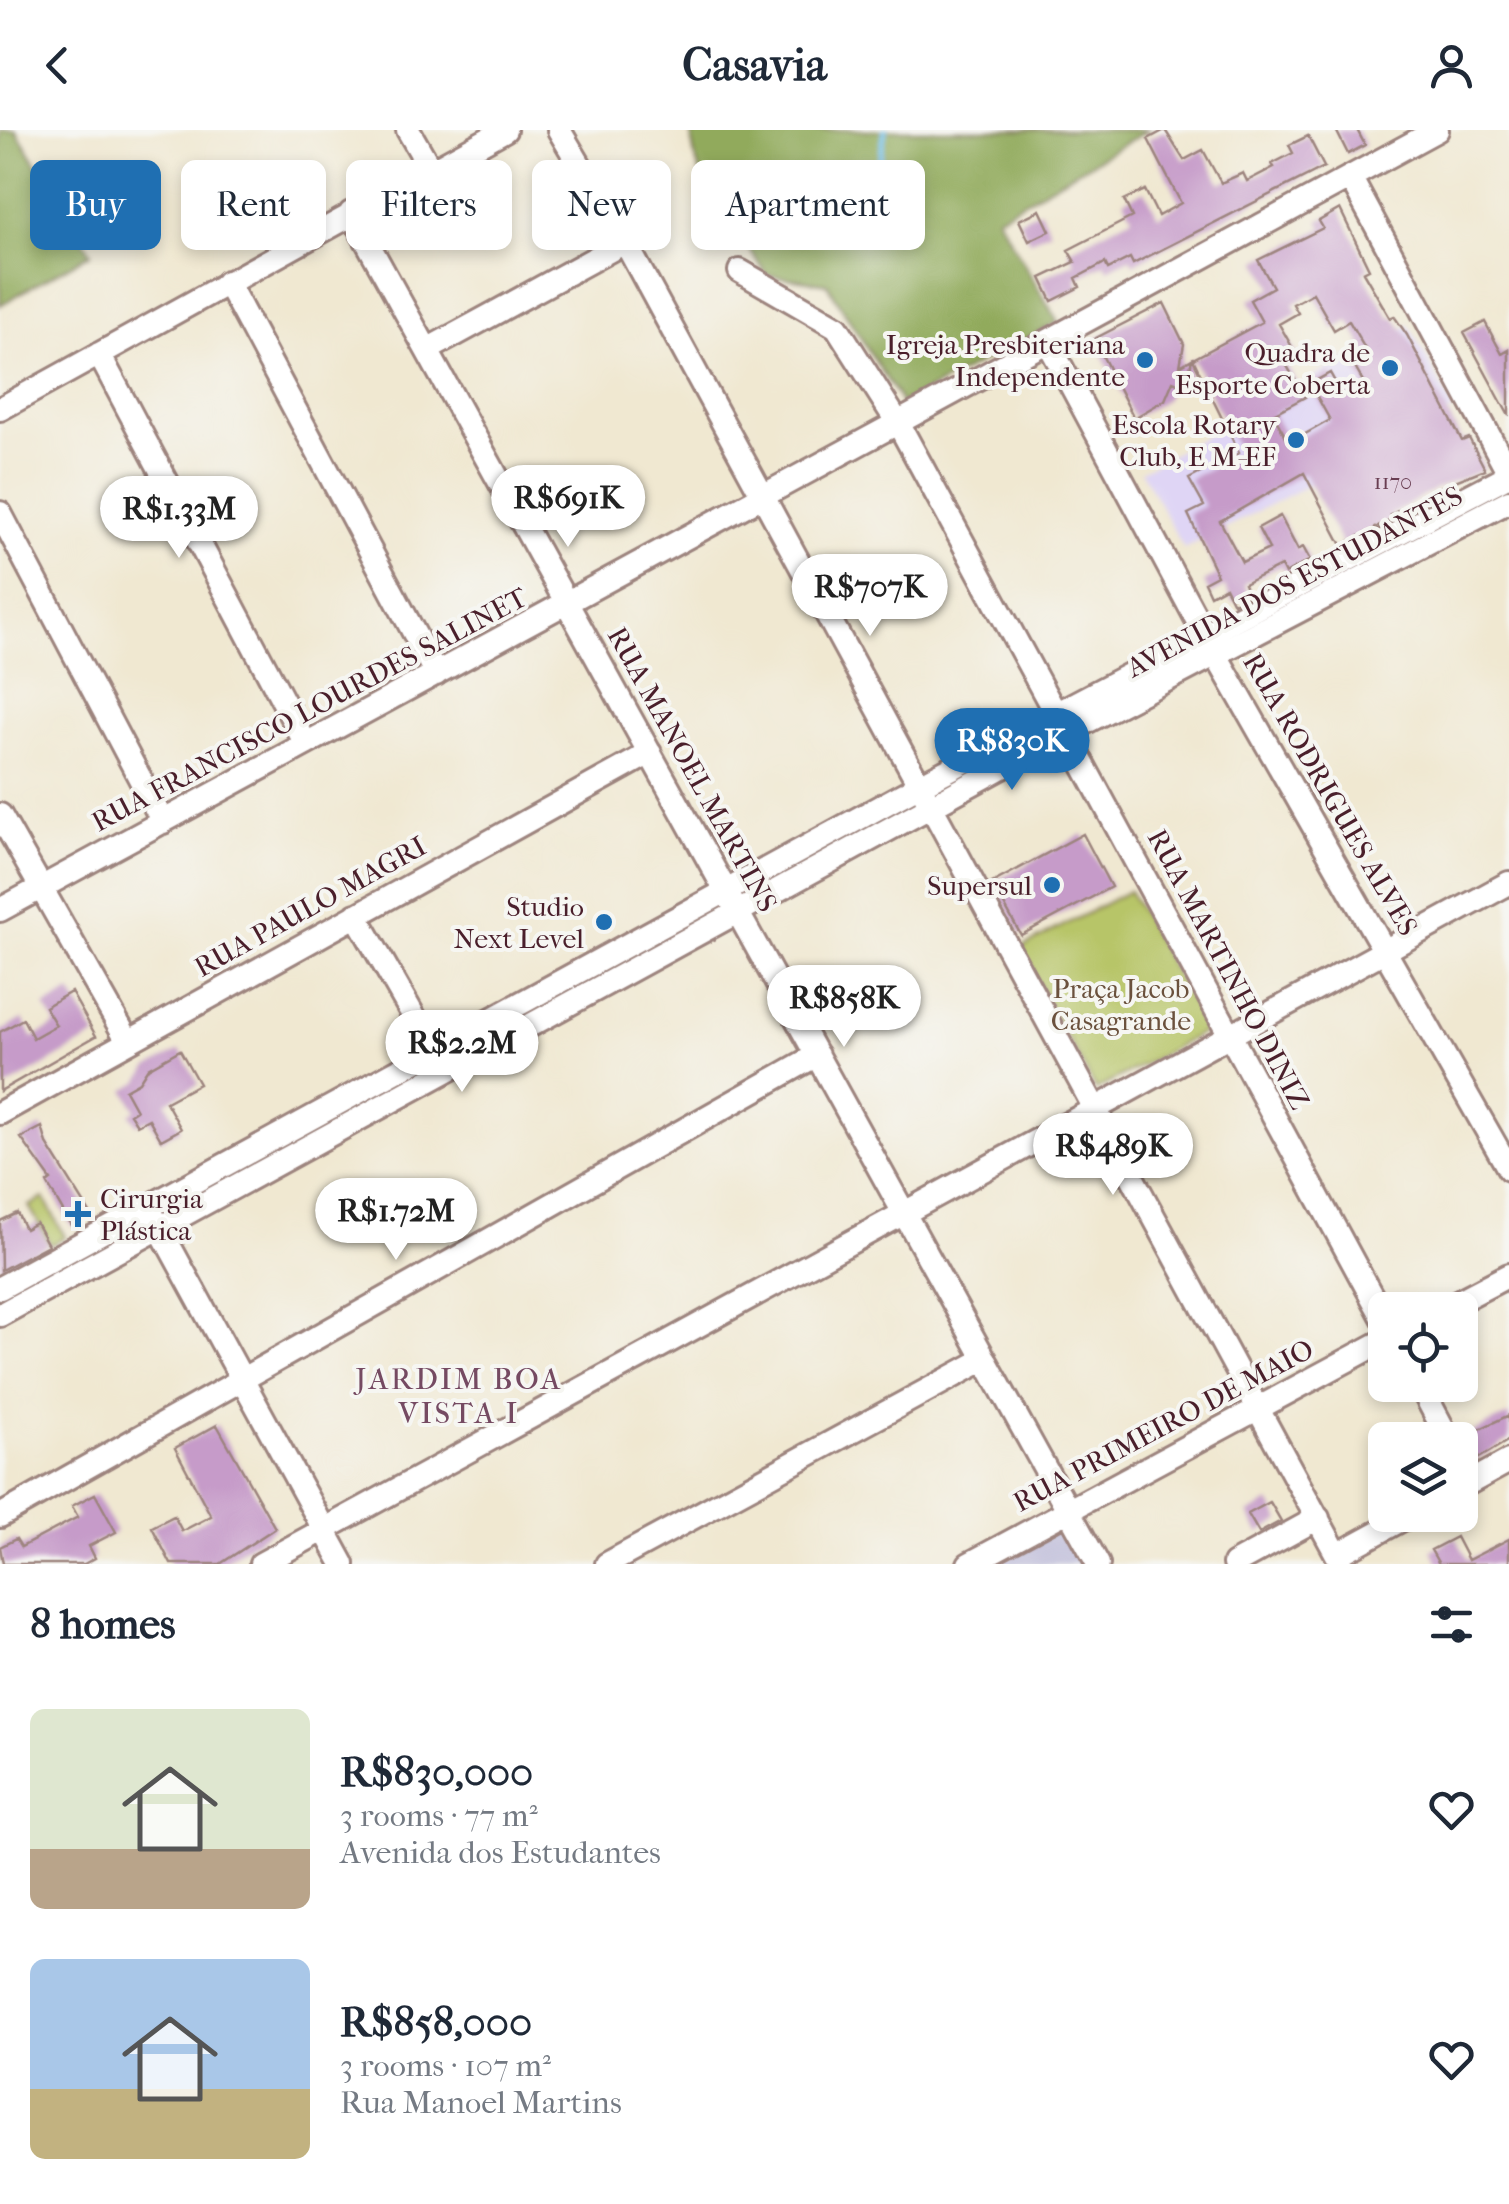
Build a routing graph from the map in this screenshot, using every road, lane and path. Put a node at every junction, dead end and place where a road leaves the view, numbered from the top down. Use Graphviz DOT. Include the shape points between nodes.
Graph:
graph roads {
  1 [pos="408,130"];
  2 [pos="505,130"];
  3 [pos="559,130"];
  4 [pos="1437,130"];
  5 [pos="424,160"];
  6 [pos="449,160"];
  7 [pos="577,160"];
  8 [pos="1350,177"];
  9 [pos="346,216"];
  10 [pos="372,250"];
  11 [pos="610,250"];
  12 [pos="629,250"];
  13 [pos="740,270"];
  14 [pos="227,282"];
  15 [pos="1048,342"];
  16 [pos="427,350"];
  17 [pos="98,354"];
  18 [pos="0,409"];
  19 [pos="898,423"];
  20 [pos="1509,474"];
  21 [pos="763,496"];
  22 [pos="1509,501"];
  23 [pos="0,512"];
  24 [pos="1417,537"];
  25 [pos="1319,575"];
  26 [pos="1332,596"];
  27 [pos="567,603"];
  28 [pos="1205,634"];
  29 [pos="1217,657"];
  30 [pos="436,674"];
  31 [pos="1062,723"];
  32 [pos="306,744"];
  33 [pos="650,753"];
  34 [pos="920,785"];
  35 [pos="932,807"];
  36 [pos="0,815"];
  37 [pos="163,822"];
  38 [pos="1509,883"];
  39 [pos="39,889"];
  40 [pos="726,892"];
  41 [pos="0,910"];
  42 [pos="738,913"];
  43 [pos="356,915"];
  44 [pos="1386,950"];
  45 [pos="590,981"];
  46 [pos="1230,1035"];
  47 [pos="128,1041"];
  48 [pos="817,1055"];
  49 [pos="440,1064"];
  50 [pos="1094,1109"];
  51 [pos="0,1112"];
  52 [pos="1509,1170"];
  53 [pos="148,1206"];
  54 [pos="905,1213"];
  55 [pos="160,1228"];
  56 [pos="1509,1275"];
  57 [pos="0,1288"];
  58 [pos="1370,1292"];
  59 [pos="1476,1292"];
  60 [pos="0,1315"];
  61 [pos="1368,1349"];
  62 [pos="985,1359"];
  63 [pos="240,1381"];
  64 [pos="1258,1409"];
  65 [pos="1509,1461"];
  66 [pos="1478,1478"];
  67 [pos="1068,1509"];
  68 [pos="0,1516"];
  69 [pos="1318,1518"];
  70 [pos="324,1530"];
  71 [pos="1383,1532"];
  72 [pos="1340,1559"];
  73 [pos="262,1564"];
  74 [pos="342,1564"];
  75 [pos="607,1564"];
  76 [pos="969,1564"];
  77 [pos="1098,1564"];
  78 [pos="1234,1564"];
  1 -- 5 [label="street"];
  2 -- 6 [label="street"];
  3 -- 7 [label="street"];
  4 -- 8 [label="street, RUA FRANCISCO LOURDES SALINET"];
  8 -- 15 [label="street, RUA FRANCISCO LOURDES SALINET"];
  8 -- 20 [label="street"];
  9 -- 14 [label="street"];
  10 -- 16 [label="street, RUA MANOEL MARTINS"];
  11 -- 16 [label="street"];
  12 -- 21 [label="street"];
  13 -- 19 [label="street, RUA MARTINHO DINIZ" via="836,327"];
  14 -- 17 [label="street"];
  14 -- 30 [label="street"];
  15 -- 19 [label="street, RUA FRANCISCO LOURDES SALINET"];
  15 -- 28 [label="street, RUA RODRIGUES ALVES"];
  16 -- 27 [label="street, RUA MANOEL MARTINS"];
  17 -- 18 [label="street"];
  17 -- 32 [label="street"];
  19 -- 21 [label="street, RUA FRANCISCO LOURDES SALINET"];
  19 -- 31 [label="street, RUA MARTINHO DINIZ"];
  20 -- 24 [label="street, AVENIDA DOS ESTUDANTES"];
  21 -- 27 [label="street, RUA FRANCISCO LOURDES SALINET"];
  21 -- 34 [label="street"];
  22 -- 24 [label="street, AVENIDA DOS ESTUDANTES"];
  23 -- 37 [label="street"];
  24 -- 25 [label="street, AVENIDA DOS ESTUDANTES"];
  24 -- 26 [label="street, AVENIDA DOS ESTUDANTES"];
  25 -- 26 [label="street"];
  25 -- 28 [label="street, AVENIDA DOS ESTUDANTES"];
  26 -- 29 [label="street, AVENIDA DOS ESTUDANTES"];
  27 -- 30 [label="street, RUA FRANCISCO LOURDES SALINET"];
  27 -- 33 [label="street, RUA MANOEL MARTINS"];
  28 -- 29 [label="street, RUA RODRIGUES ALVES"];
  28 -- 31 [label="street, AVENIDA DOS ESTUDANTES"];
  29 -- 31 [label="street, AVENIDA DOS ESTUDANTES"];
  29 -- 44 [label="street, RUA RODRIGUES ALVES"];
  30 -- 32 [label="street, RUA FRANCISCO LOURDES SALINET"];
  31 -- 34 [label="street, AVENIDA DOS ESTUDANTES"];
  31 -- 35 [label="street, AVENIDA DOS ESTUDANTES"];
  31 -- 46 [label="street, RUA MARTINHO DINIZ"];
  32 -- 37 [label="street, RUA FRANCISCO LOURDES SALINET"];
  33 -- 40 [label="street, RUA MANOEL MARTINS"];
  33 -- 43 [label="street, RUA PAULO MAGRI"];
  34 -- 35 [label="street"];
  34 -- 40 [label="street, AVENIDA DOS ESTUDANTES"];
  35 -- 42 [label="street, AVENIDA DOS ESTUDANTES"];
  35 -- 50 [label="street"];
  36 -- 39 [label="street"];
  37 -- 39 [label="street, RUA FRANCISCO LOURDES SALINET"];
  38 -- 44 [label="street"];
  39 -- 41 [label="street, RUA FRANCISCO LOURDES SALINET"];
  39 -- 47 [label="street"];
  40 -- 42 [label="street, RUA MANOEL MARTINS"];
  40 -- 45 [label="street, AVENIDA DOS ESTUDANTES"];
  42 -- 45 [label="street, AVENIDA DOS ESTUDANTES"];
  42 -- 48 [label="street, RUA MANOEL MARTINS"];
  43 -- 47 [label="street, RUA PAULO MAGRI"];
  43 -- 49 [label="street"];
  44 -- 46 [label="street"];
  44 -- 52 [label="street, RUA RODRIGUES ALVES"];
  45 -- 49 [label="street, AVENIDA DOS ESTUDANTES"];
  46 -- 50 [label="street"];
  46 -- 58 [label="street, RUA MARTINHO DINIZ"];
  47 -- 51 [label="street, RUA PAULO MAGRI"];
  48 -- 54 [label="street, RUA MANOEL MARTINS"];
  48 -- 63 [label="street"];
  49 -- 53 [label="street, AVENIDA DOS ESTUDANTES"];
  49 -- 55 [label="street, AVENIDA DOS ESTUDANTES"];
  50 -- 54 [label="street"];
  50 -- 64 [label="street"];
  53 -- 55 [label="street"];
  53 -- 57 [label="street, AVENIDA DOS ESTUDANTES"];
  54 -- 62 [label="street, RUA MANOEL MARTINS"];
  54 -- 70 [label="street"];
  55 -- 60 [label="street, AVENIDA DOS ESTUDANTES"];
  55 -- 63 [label="street"];
  56 -- 59 [label="street"];
  61 -- 64 [label="street, RUA PRIMEIRO DE MAIO"];
  62 -- 67 [label="street, RUA MANOEL MARTINS"];
  62 -- 75 [label="street"];
  63 -- 68 [label="street"];
  63 -- 70 [label="street"];
  64 -- 67 [label="street, RUA PRIMEIRO DE MAIO"];
  64 -- 69 [label="street"];
  65 -- 66 [label="street"];
  67 -- 76 [label="street, RUA PRIMEIRO DE MAIO"];
  67 -- 77 [label="street, RUA MANOEL MARTINS"];
  69 -- 72 [label="street"];
  69 -- 78 [label="street"];
  70 -- 73 [label="street"];
  70 -- 74 [label="street"];
  71 -- 72 [label="street"];
}
